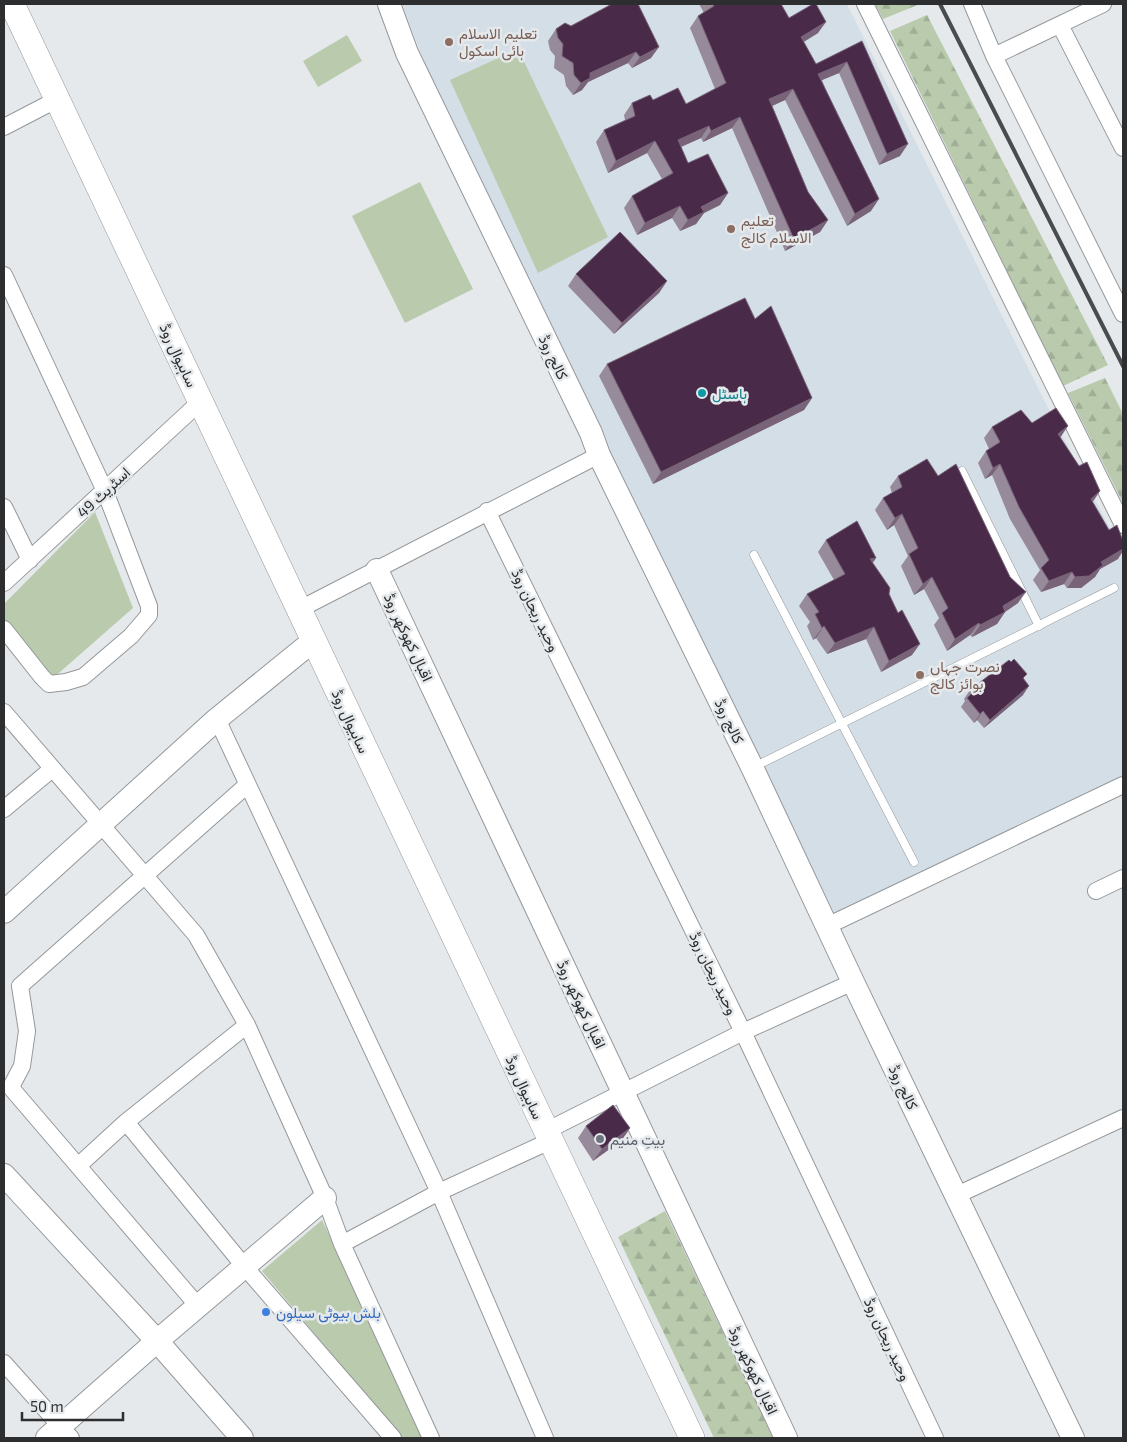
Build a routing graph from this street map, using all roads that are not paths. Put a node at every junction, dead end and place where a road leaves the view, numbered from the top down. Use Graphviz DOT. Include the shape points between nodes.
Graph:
graph roads {
  1 [pos="12,4"];
  2 [pos="389,4"];
  3 [pos="865,4"];
  4 [pos="972,4"];
  5 [pos="1103,4"];
  6 [pos="1060,26"];
  7 [pos="994,56"];
  8 [pos="58,99"];
  9 [pos="4,126"];
  10 [pos="1123,148"];
  11 [pos="4,275"];
  12 [pos="1121,305"];
  13 [pos="201,401"];
  14 [pos="599,455"];
  15 [pos="962,471"];
  16 [pos="105,491"];
  17 [pos="4,507"];
  18 [pos="487,511"];
  19 [pos="1123,525"];
  20 [pos="754,555"];
  21 [pos="30,560"];
  22 [pos="377,570"];
  23 [pos="4,583"];
  24 [pos="1114,588"];
  25 [pos="300,609"];
  26 [pos="1039,626"];
  27 [pos="4,629"];
  28 [pos="314,641"];
  29 [pos="4,712"];
  30 [pos="217,719"];
  31 [pos="841,723"];
  32 [pos="752,767"];
  33 [pos="52,769"];
  34 [pos="247,785"];
  35 [pos="1123,785"];
  36 [pos="4,809"];
  37 [pos="101,826"];
  38 [pos="914,862"];
  39 [pos="146,875"];
  40 [pos="1123,878"];
  41 [pos="1096,891"];
  42 [pos="4,912"];
  43 [pos="827,926"];
  44 [pos="853,982"];
  45 [pos="247,1025"];
  46 [pos="743,1032"];
  47 [pos="624,1092"];
  48 [pos="1123,1118"];
  49 [pos="126,1122"];
  50 [pos="548,1136"];
  51 [pos="78,1166"];
  52 [pos="4,1174"];
  53 [pos="439,1192"];
  54 [pos="957,1195"];
  55 [pos="325,1198"];
  56 [pos="342,1244"];
  57 [pos="244,1266"];
  58 [pos="198,1306"];
  59 [pos="157,1341"];
  60 [pos="4,1363"];
  61 [pos="59,1434"];
  62 [pos="242,1438"];
  63 [pos="394,1438"];
  64 [pos="432,1438"];
  65 [pos="545,1438"];
  66 [pos="692,1438"];
  67 [pos="786,1438"];
  68 [pos="935,1438"];
  69 [pos="1073,1438"];
  1 -- 8 [label="main road, ساہیوال روڈ"];
  2 -- 14 [label="street, کالج روڈ" via="408,52"];
  3 -- 19 [label="street"];
  4 -- 7 [label="street"];
  5 -- 6 [label="street"];
  6 -- 7 [label="street"];
  6 -- 10 [label="street"];
  7 -- 12 [label="street"];
  8 -- 9 [label="street"];
  8 -- 13 [label="main road, ساہیوال روڈ"];
  11 -- 16 [label="street"];
  13 -- 16 [label="street, اسٹریٹ 49"];
  13 -- 25 [label="main road, ساہیوال روڈ"];
  14 -- 18 [label="street"];
  14 -- 32 [label="street, کالج روڈ"];
  15 -- 26 [label="lane"];
  16 -- 21 [label="street, اسٹریٹ 49"];
  16 -- 27 [label="street" via="146,596 149,616 83,677 49,684"];
  17 -- 21 [label="street"];
  18 -- 22 [label="street"];
  18 -- 46 [label="street, وحید ریحان روڈ"];
  20 -- 31 [label="lane"];
  21 -- 23 [label="street, اسٹریٹ 49"];
  22 -- 25 [label="street"];
  22 -- 47 [label="street, اقبال کھوکھر روڈ"];
  24 -- 26 [label="lane"];
  25 -- 28 [label="main road, ساہیوال روڈ"];
  26 -- 31 [label="lane"];
  28 -- 30 [label="street"];
  28 -- 50 [label="main road, ساہیوال روڈ"];
  29 -- 33 [label="street"];
  30 -- 34 [label="street"];
  30 -- 37 [label="street"];
  31 -- 32 [label="lane"];
  31 -- 38 [label="lane"];
  32 -- 43 [label="street, کالج روڈ"];
  33 -- 36 [label="street"];
  33 -- 37 [label="street"];
  34 -- 39 [label="street"];
  34 -- 53 [label="street"];
  35 -- 43 [label="street"];
  37 -- 39 [label="street"];
  37 -- 42 [label="street"];
  39 -- 45 [label="street" via="196,934"];
  39 -- 51 [label="street" via="20,986 27,1031 22,1066 12,1089"];
  40 -- 41 [label="street"];
  43 -- 44 [label="street, کالج روڈ"];
  44 -- 46 [label="street"];
  44 -- 54 [label="street, کالج روڈ"];
  45 -- 49 [label="street"];
  45 -- 55 [label="street"];
  46 -- 47 [label="street"];
  46 -- 68 [label="street, وحید ریحان روڈ"];
  47 -- 50 [label="street"];
  47 -- 67 [label="street, اقبال کھوکھر روڈ"];
  48 -- 54 [label="street"];
  49 -- 51 [label="street"];
  49 -- 57 [label="street"];
  50 -- 53 [label="street"];
  50 -- 66 [label="main road, ساہیوال روڈ"];
  51 -- 58 [label="street"];
  52 -- 59 [label="street"];
  53 -- 56 [label="street"];
  53 -- 65 [label="street"];
  54 -- 69 [label="street, کالج روڈ"];
  55 -- 56 [label="street"];
  55 -- 57 [label="street"];
  56 -- 64 [label="street"];
  57 -- 58 [label="street"];
  57 -- 63 [label="street"];
  58 -- 59 [label="street"];
  59 -- 61 [label="street"];
  59 -- 62 [label="street"];
  60 -- 61 [label="street"];
}
